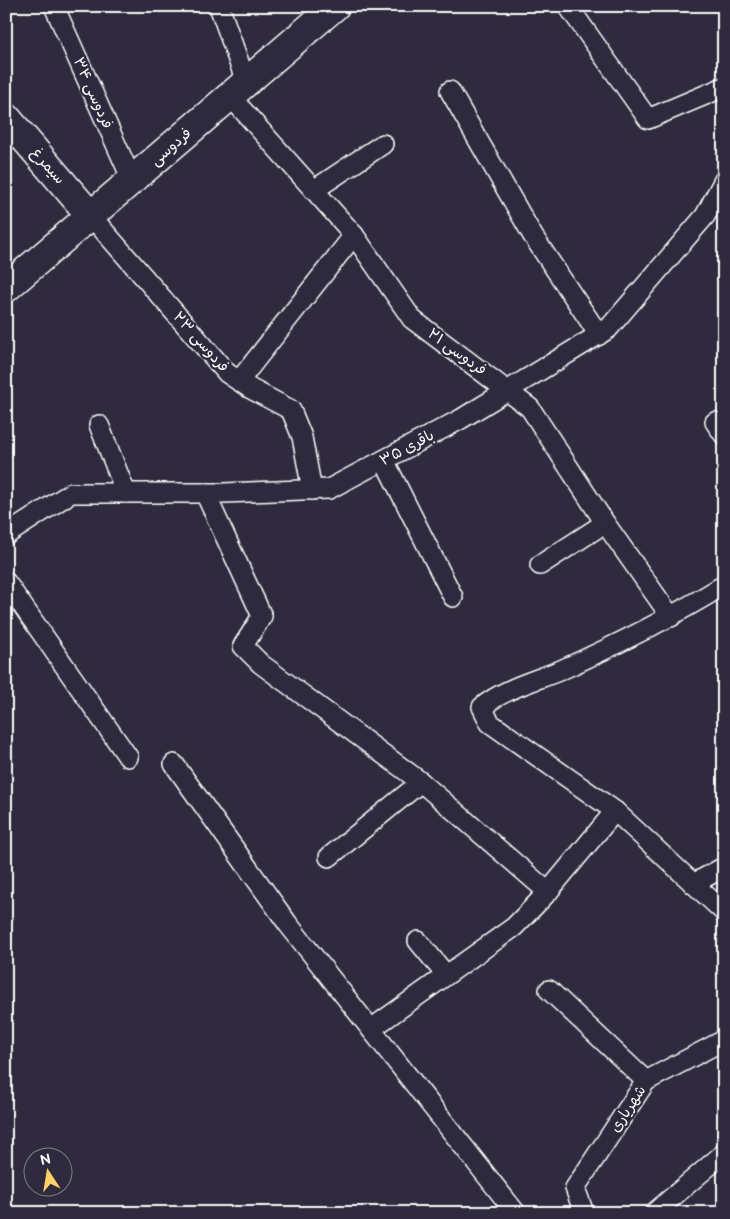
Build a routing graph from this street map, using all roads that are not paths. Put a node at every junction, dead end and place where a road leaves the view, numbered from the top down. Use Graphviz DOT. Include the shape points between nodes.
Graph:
graph roads {
  1 [pos="54,6"];
  2 [pos="219,6"];
  3 [pos="568,6"];
  4 [pos="322,12"];
  5 [pos="724,87"];
  6 [pos="238,89"];
  7 [pos="450,91"];
  8 [pos="6,117"];
  9 [pos="383,144"];
  10 [pos="132,180"];
  11 [pos="724,180"];
  12 [pos="314,190"];
  13 [pos="91,216"];
  14 [pos="354,235"];
  15 [pos="6,288"];
  16 [pos="599,335"];
  17 [pos="239,381"];
  18 [pos="509,390"];
  19 [pos="99,426"];
  20 [pos="384,460"];
  21 [pos="312,490"];
  22 [pos="126,493"];
  23 [pos="206,493"];
  24 [pos="604,523"];
  25 [pos="6,535"];
  26 [pos="540,565"];
  27 [pos="6,582"];
  28 [pos="724,585"];
  29 [pos="453,597"];
  30 [pos="671,617"];
  31 [pos="128,757"];
  32 [pos="174,764"];
  33 [pos="421,782"];
  34 [pos="615,811"];
  35 [pos="329,857"];
  36 [pos="724,867"];
  37 [pos="694,884"];
  38 [pos="548,892"];
  39 [pos="724,912"];
  40 [pos="418,941"];
  41 [pos="446,975"];
  42 [pos="549,990"];
  43 [pos="371,1029"];
  44 [pos="724,1040"];
  45 [pos="646,1081"];
  46 [pos="724,1153"];
  47 [pos="516,1213"];
  48 [pos="584,1213"];
  49 [pos="654,1213"];
  1 -- 10 [label="street, فردوسی ۳۴"];
  2 -- 6 [label="street"];
  3 -- 5 [label="street" via="648,119"];
  4 -- 6 [label="main road, فردوسی"];
  6 -- 10 [label="main road, فردوسی"];
  6 -- 12 [label="street, فردوسی ۲۱"];
  7 -- 16 [label="street" via="533,236"];
  8 -- 13 [label="main road, سیمرغ"];
  9 -- 12 [label="street"];
  10 -- 13 [label="main road, فردوسی"];
  11 -- 16 [label="street, باقری ۳۵" via="705,216 608,329"];
  12 -- 14 [label="street, فردوسی ۲۱"];
  13 -- 15 [label="main road, فردوسی"];
  13 -- 17 [label="street, فردوسی ۲۳" via="227,373"];
  14 -- 17 [label="street"];
  14 -- 18 [label="street, فردوسی ۲۱" via="412,318"];
  16 -- 18 [label="street, باقری ۳۵"];
  17 -- 21 [label="street, فردوسی ۲۳" via="291,410 302,437"];
  18 -- 20 [label="street, باقری ۳۵"];
  18 -- 24 [label="street, فردوسی ۲۱" via="530,408"];
  19 -- 22 [label="street"];
  20 -- 21 [label="street, باقری ۳۵" via="329,489"];
  20 -- 29 [label="street"];
  21 -- 23 [label="street, باقری ۳۵"];
  22 -- 23 [label="street, باقری ۳۵"];
  22 -- 25 [label="street, باقری ۳۵" via="71,493"];
  23 -- 33 [label="street" via="262,616 244,646 261,664"];
  24 -- 26 [label="street"];
  24 -- 30 [label="street, فردوسی ۲۱"];
  27 -- 31 [label="street"];
  28 -- 30 [label="street"];
  30 -- 34 [label="street" via="561,670 496,696 482,706 490,723"];
  32 -- 43 [label="street" via="288,924"];
  33 -- 35 [label="street"];
  33 -- 38 [label="street"];
  34 -- 37 [label="street"];
  34 -- 38 [label="street"];
  36 -- 37 [label="street"];
  37 -- 39 [label="street"];
  38 -- 41 [label="street" via="514,928"];
  40 -- 41 [label="street"];
  41 -- 43 [label="street"];
  42 -- 45 [label="street"];
  43 -- 47 [label="street"];
  44 -- 45 [label="street, شهریاری"];
  45 -- 48 [label="street, شهریاری" via="575,1188"];
  46 -- 49 [label="street"];
}
